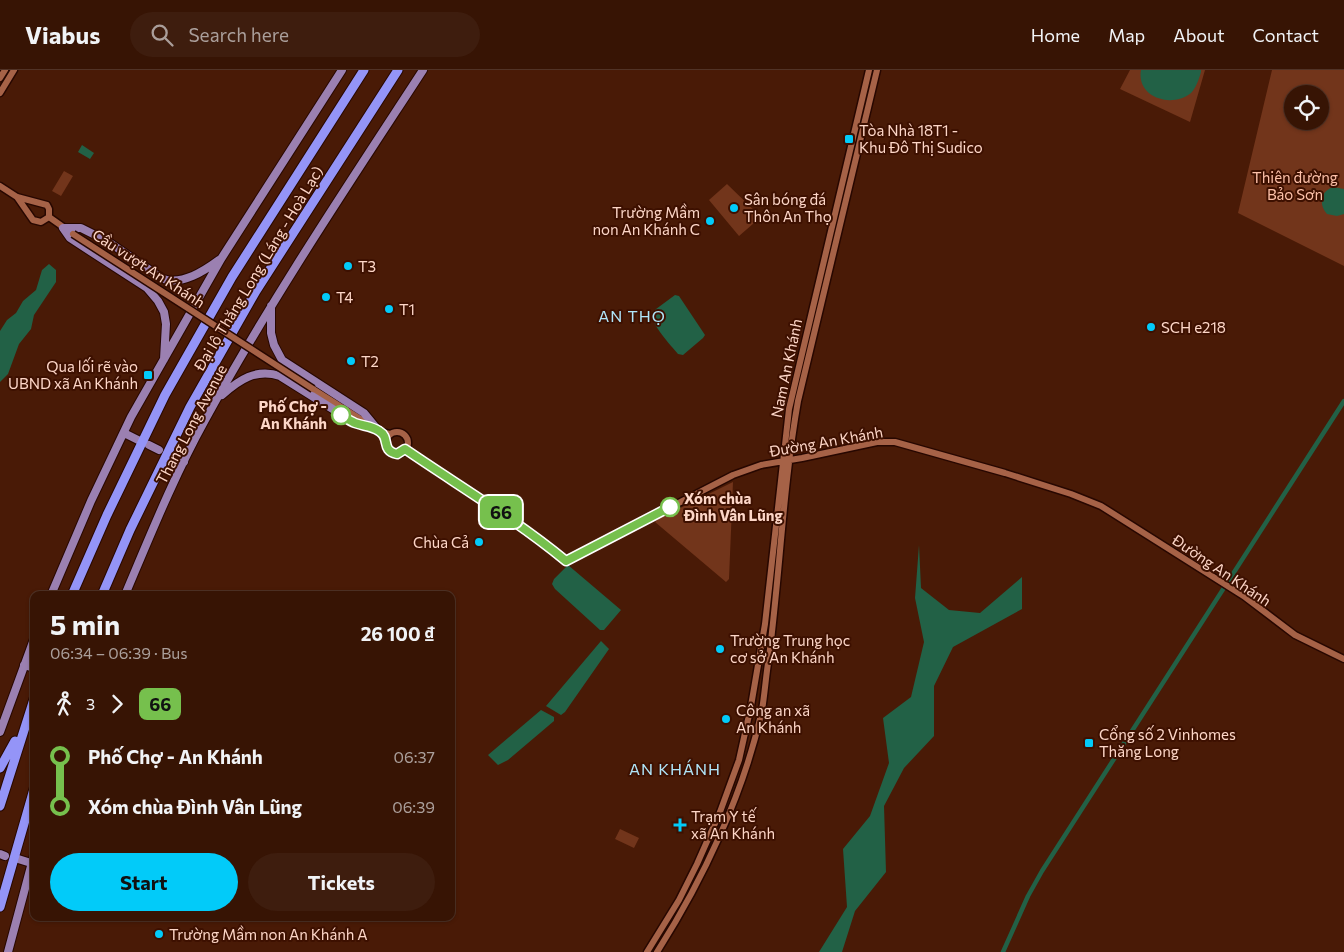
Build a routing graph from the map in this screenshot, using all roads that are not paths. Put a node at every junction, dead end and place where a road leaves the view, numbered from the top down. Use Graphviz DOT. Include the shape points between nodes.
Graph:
graph roads {
  1 [pos="5,70"];
  2 [pos="14,70"];
  3 [pos="342,70"];
  4 [pos="364,70"];
  5 [pos="398,70"];
  6 [pos="423,70"];
  7 [pos="869,70"];
  8 [pos="877,70"];
  9 [pos="0,78"];
  10 [pos="0,93"];
  11 [pos="0,186"];
  12 [pos="17,197"];
  13 [pos="39,203"];
  14 [pos="31,216"];
  15 [pos="48,217"];
  16 [pos="64,228"];
  17 [pos="221,259"];
  18 [pos="823,264"];
  19 [pos="830,268"];
  20 [pos="272,306"];
  21 [pos="163,363"];
  22 [pos="217,400"];
  23 [pos="379,431"];
  24 [pos="124,433"];
  25 [pos="388,437"];
  26 [pos="140,441"];
  27 [pos="149,445"];
  28 [pos="405,449"];
  29 [pos="159,450"];
  30 [pos="169,455"];
  31 [pos="790,461"];
  32 [pos="184,462"];
  33 [pos="782,462"];
  34 [pos="53,591"];
  35 [pos="74,591"];
  36 [pos="104,591"];
  37 [pos="127,591"];
  38 [pos="30,649"];
  39 [pos="1344,659"];
  40 [pos="24,665"];
  41 [pos="30,667"];
  42 [pos="30,702"];
  43 [pos="30,712"];
  44 [pos="0,732"];
  45 [pos="0,768"];
  46 [pos="30,803"];
  47 [pos="0,806"];
  48 [pos="707,841"];
  49 [pos="716,845"];
  50 [pos="15,858"];
  51 [pos="30,859"];
  52 [pos="30,867"];
  53 [pos="0,907"];
  54 [pos="8,952"];
  55 [pos="647,952"];
  56 [pos="657,952"];
  1 -- 9 [label="street"];
  2 -- 10 [label="street"];
  3 -- 17 [label="main road"];
  4 -- 35 [label="highway, Đại lộ Thăng Long (Láng - Hoà Lạc)" via="232,277 165,395"];
  5 -- 36 [label="highway, Đại lộ Thăng Long (Láng - Hoà Lạc)" via="256,291 190,407"];
  6 -- 20 [label="main road, Thang Long Avenue"];
  7 -- 18 [label="street, Nam An Khánh"];
  8 -- 19 [label="street, Nam An Khánh"];
  11 -- 12 [label="street"];
  12 -- 13 [label="street"];
  12 -- 14 [label="street"];
  13 -- 14 [label="street" via="32,207"];
  13 -- 15 [label="street" via="47,205"];
  14 -- 15 [label="street" via="37,222"];
  15 -- 16 [label="street, Cầu vượt An Khánh"];
  16 -- 17 [label="main road" via="81,228 107,241 170,281 187,278"];
  16 -- 21 [label="main road" via="70,238 147,288 158,301 166,324"];
  16 -- 23 [label="street, Cầu vượt An Khánh, bridge"];
  17 -- 21 [label="main road"];
  18 -- 19 [label="street"];
  18 -- 33 [label="street, Nam An Khánh" via="791,398"];
  19 -- 31 [label="street, Nam An Khánh" via="798,401"];
  20 -- 22 [label="main road, Thang Long Avenue"];
  20 -- 23 [label="main road" via="271,333 282,360 364,413"];
  21 -- 24 [label="main road"];
  22 -- 23 [label="main road" via="248,376 274,374 355,423"];
  22 -- 32 [label="main road, Thang Long Avenue"];
  23 -- 25 [label="street"];
  24 -- 26 [label="main road"];
  24 -- 34 [label="main road"];
  25 -- 28 [label="street" via="386,446 391,452 397,454"];
  25 -- 28 [label="street" via="396,432 404,435"];
  27 -- 29 [label="main road"];
  28 -- 33 [label="street, Đường An Khánh" via="480,497 566,561 733,475"];
  30 -- 32 [label="main road"];
  31 -- 33 [label="street, Đường An Khánh"];
  31 -- 39 [label="street, Đường An Khánh" via="887,441 1060,490 1092,502 1245,597 1295,635"];
  31 -- 49 [label="street, Nam An Khánh" via="762,709 746,765"];
  32 -- 37 [label="main road, Thang Long Avenue"];
  33 -- 48 [label="street, Nam An Khánh" via="765,624 751,706 739,760"];
  38 -- 40 [label="main road"];
  40 -- 41 [label="main road"];
  40 -- 44 [label="main road"];
  42 -- 45 [label="highway" via="17,737"];
  43 -- 47 [label="highway"];
  46 -- 53 [label="highway"];
  48 -- 49 [label="street"];
  48 -- 55 [label="street, Nam An Khánh" via="679,900"];
  49 -- 56 [label="street, Nam An Khánh" via="686,905"];
  50 -- 51 [label="main road"];
  52 -- 54 [label="main road"];
}
